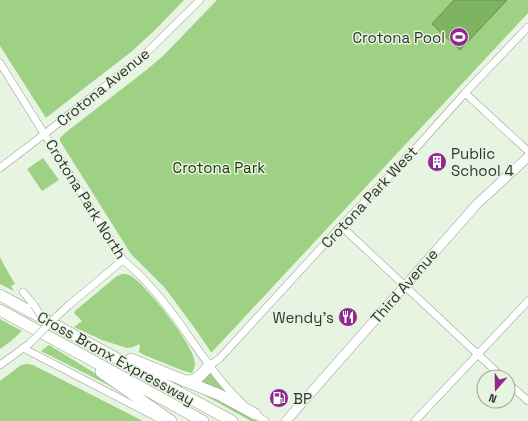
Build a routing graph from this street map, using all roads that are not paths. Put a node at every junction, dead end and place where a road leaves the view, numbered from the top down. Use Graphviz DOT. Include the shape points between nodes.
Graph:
graph roads {
  1 [pos="200,0"];
  2 [pos="528,27"];
  3 [pos="0,63"];
  4 [pos="465,93"];
  5 [pos="45,134"];
  6 [pos="528,152"];
  7 [pos="528,157"];
  8 [pos="0,168"];
  9 [pos="341,226"];
  10 [pos="123,260"];
  11 [pos="404,286"];
  12 [pos="23,292"];
  13 [pos="0,295"];
  14 [pos="528,301"];
  15 [pos="0,310"];
  16 [pos="47,326"];
  17 [pos="70,332"];
  18 [pos="58,342"];
  19 [pos="23,348"];
  20 [pos="478,354"];
  21 [pos="0,365"];
  22 [pos="210,365"];
  23 [pos="494,369"];
  24 [pos="183,381"];
  25 [pos="516,390"];
  26 [pos="528,401"];
  27 [pos="255,414"];
  28 [pos="165,421"];
  29 [pos="172,421"];
  30 [pos="203,421"];
  31 [pos="232,421"];
  32 [pos="265,421"];
  33 [pos="286,421"];
  34 [pos="415,421"];
  1 -- 5 [label="street, Crotona Avenue" via="142,57"];
  2 -- 4 [label="street, Crotona Park West"];
  3 -- 5 [label="street, Crotona Park North"];
  4 -- 6 [label="street"];
  4 -- 9 [label="street, Crotona Park West"];
  5 -- 8 [label="street, Crotona Avenue"];
  5 -- 10 [label="street, Crotona Park North"];
  7 -- 11 [label="main road, Third Avenue" via="477,204"];
  9 -- 11 [label="street"];
  9 -- 22 [label="street, Crotona Park West" via="220,358"];
  10 -- 16 [label="street, bridge"];
  10 -- 22 [label="street, Crotona Park North" via="164,302"];
  11 -- 20 [label="street"];
  11 -- 33 [label="main road, Third Avenue"];
  12 -- 16 [label="street, bridge"];
  13 -- 17 [label="highway, Cross Bronx Expressway"];
  14 -- 20 [label="street"];
  15 -- 18 [label="highway, Cross Bronx Expressway"];
  16 -- 19 [label="street, bridge"];
  17 -- 24 [label="highway"];
  17 -- 31 [label="highway, Cross Bronx Expressway"];
  18 -- 29 [label="highway"];
  18 -- 30 [label="highway, Cross Bronx Expressway"];
  19 -- 21 [label="street"];
  19 -- 28 [label="street"];
  20 -- 23 [label="street"];
  20 -- 34 [label="street"];
  22 -- 24 [label="highway" via="193,381"];
  22 -- 27 [label="street, Crotona Park North" via="237,398"];
  24 -- 27 [label="highway"];
  25 -- 26 [label="street"];
  27 -- 32 [label="street, Crotona Park North"];
}
